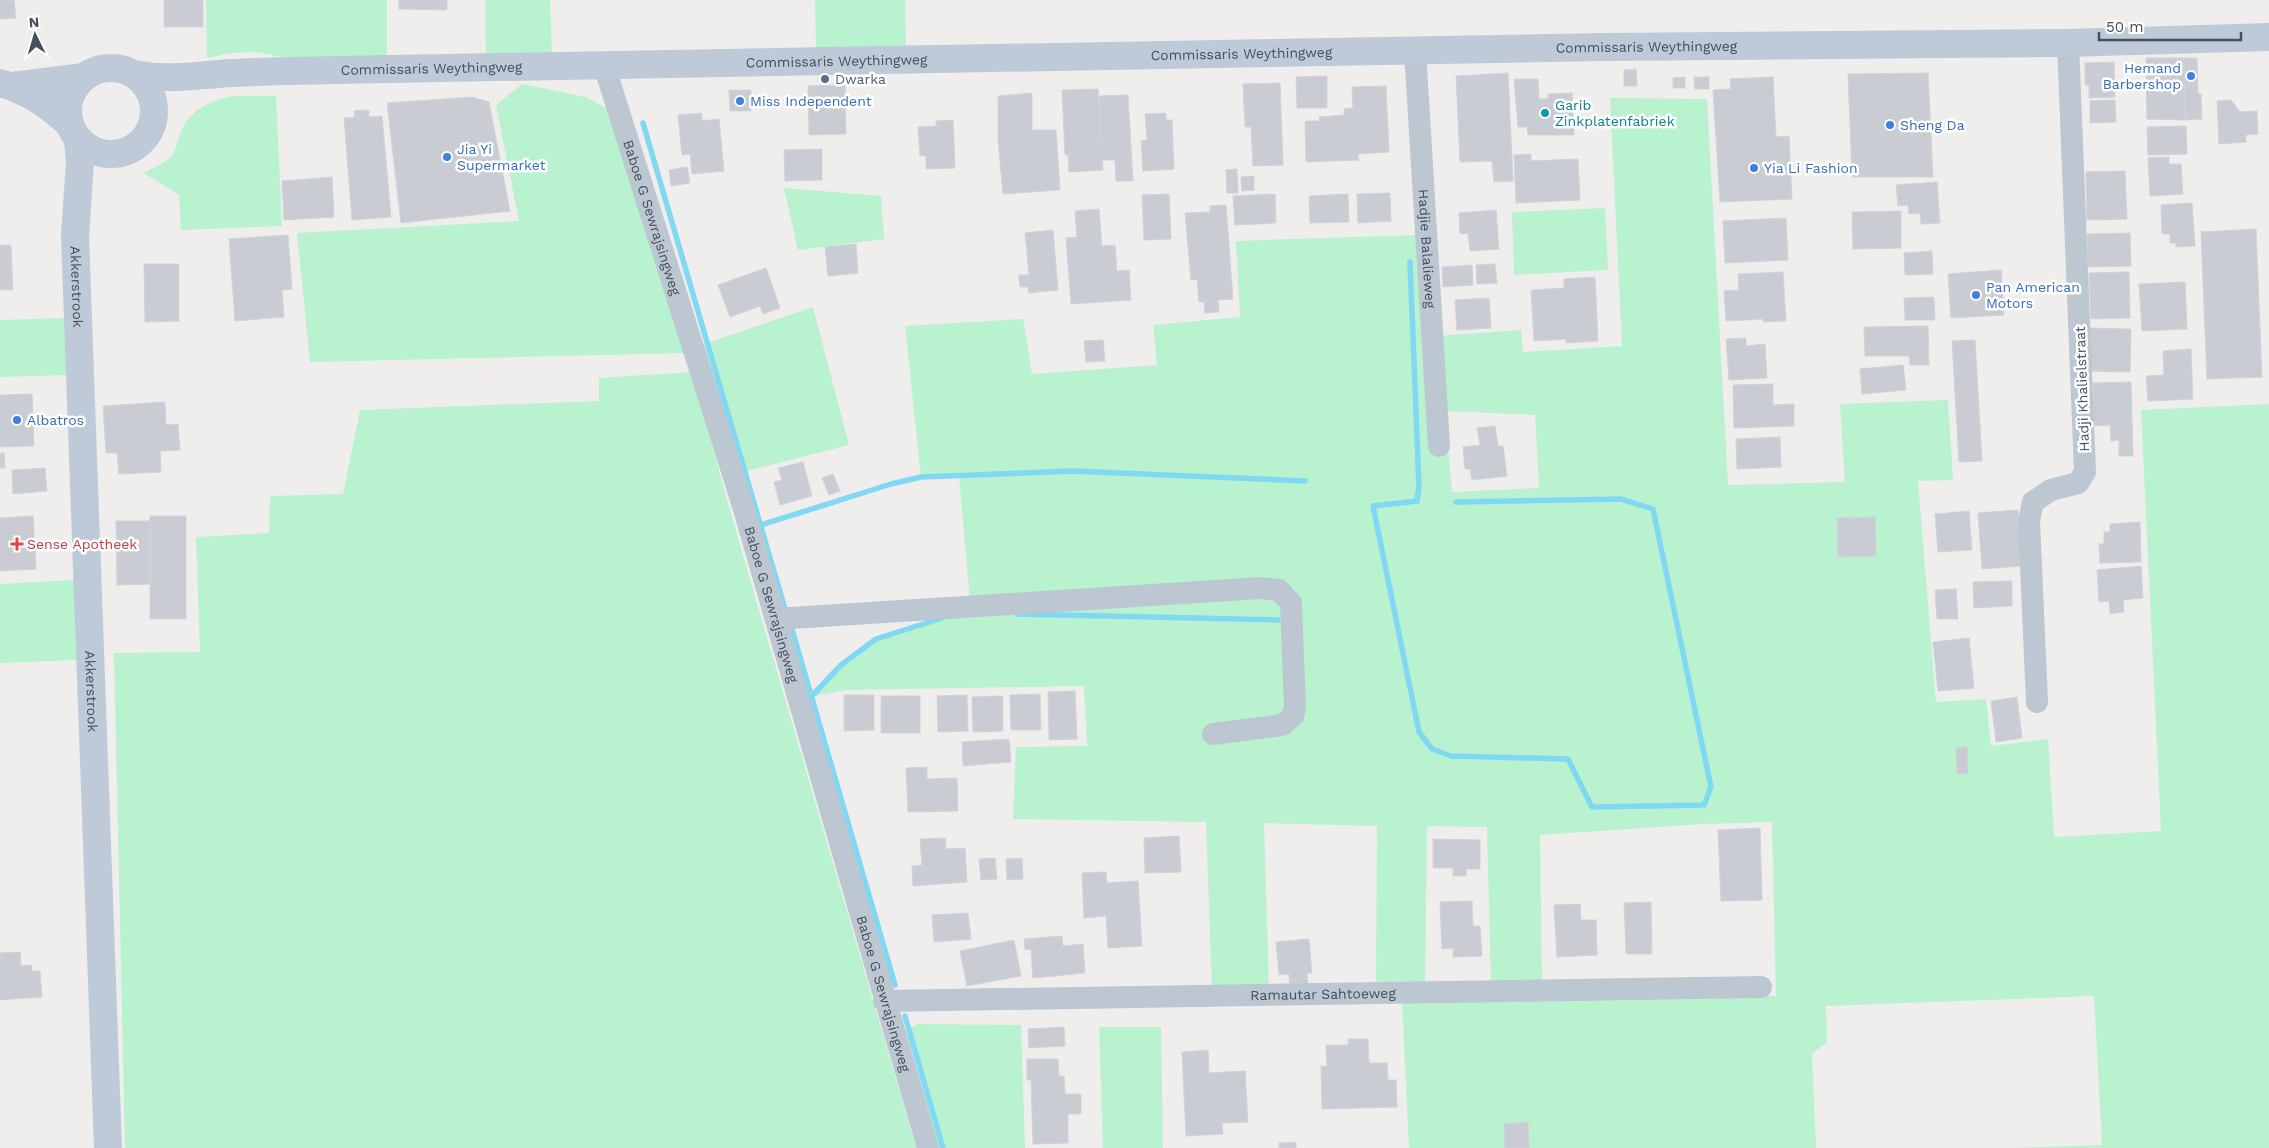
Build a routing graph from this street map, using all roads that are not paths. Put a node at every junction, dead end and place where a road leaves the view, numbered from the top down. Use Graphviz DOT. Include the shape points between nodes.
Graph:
graph roads {
  1 [pos="2269,37"];
  2 [pos="2068,43"];
  3 [pos="1415,50"];
  4 [pos="604,65"];
  5 [pos="133,74"];
  6 [pos="214,75"];
  7 [pos="84,77"];
  8 [pos="6,84"];
  9 [pos="154,120"];
  10 [pos="74,133"];
  11 [pos="125,152"];
  12 [pos="75,236"];
  13 [pos="1439,446"];
  14 [pos="776,618"];
  15 [pos="2037,702"];
  16 [pos="1213,734"];
  17 [pos="1761,987"];
  18 [pos="884,1001"];
  19 [pos="108,1148"];
  20 [pos="928,1148"];
  1 -- 2 [label="main road, Commissaris Weythingweg"];
  2 -- 3 [label="main road, Commissaris Weythingweg"];
  2 -- 15 [label="street, Hadji Khalielstraat" via="2085,472 2078,483 2051,490 2033,502 2029,521"];
  3 -- 4 [label="main road, Commissaris Weythingweg"];
  3 -- 13 [label="street, Hadjie Balalieweg"];
  4 -- 6 [label="main road, Commissaris Weythingweg"];
  4 -- 14 [label="street, Baboe G Sewrajsingweg"];
  5 -- 6 [label="main road, Commissaris Weythingweg" via="185,79"];
  5 -- 7 [label="main road" via="107,68"];
  5 -- 9 [label="main road" via="151,94"];
  6 -- 9 [label="main road, Commissaris Weythingweg" via="179,91"];
  7 -- 8 [label="main road"];
  7 -- 10 [label="main road" via="73,91 68,107"];
  8 -- 10 [label="main road" via="52,109"];
  9 -- 11 [label="main road" via="141,143"];
  10 -- 11 [label="main road" via="91,150 104,154"];
  10 -- 12 [label="main road, Akkerstrook" via="80,161"];
  11 -- 12 [label="main road" via="94,184"];
  12 -- 19 [label="main road, Akkerstrook"];
  14 -- 16 [label="street" via="1261,588 1279,590 1291,603 1293,716 1282,725"];
  14 -- 18 [label="street, Baboe G Sewrajsingweg"];
  17 -- 18 [label="street, Ramautar Sahtoeweg"];
  18 -- 20 [label="street, Baboe G Sewrajsingweg"];
}
